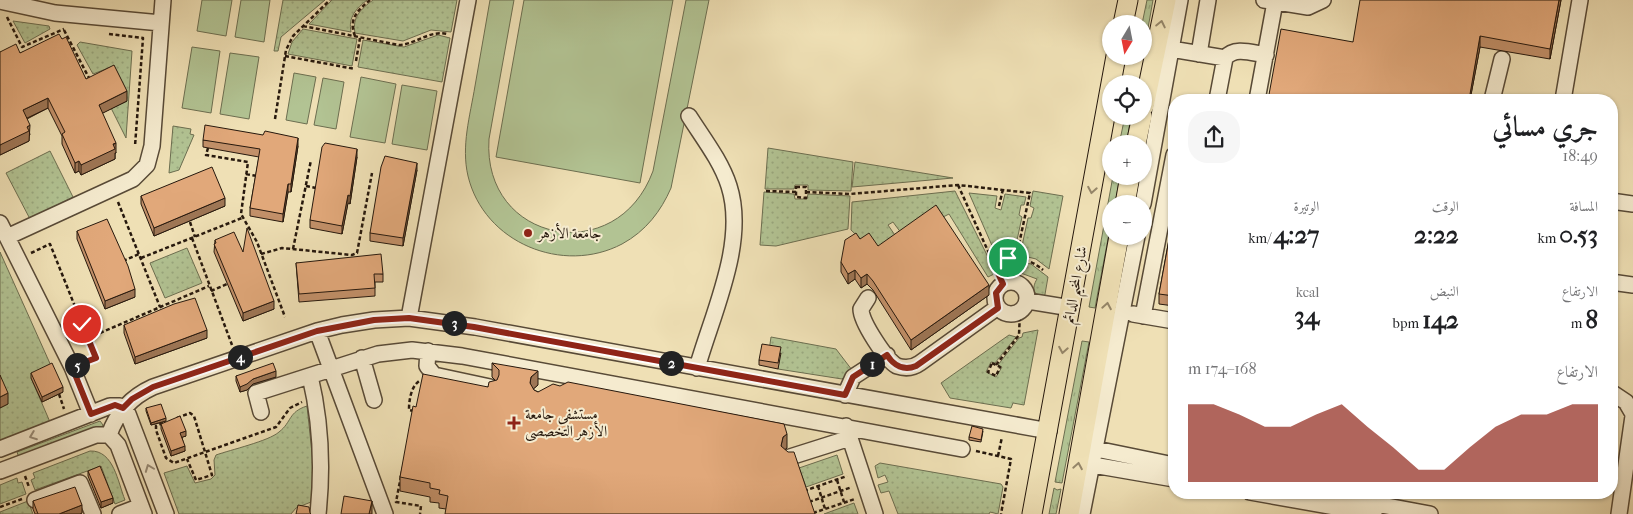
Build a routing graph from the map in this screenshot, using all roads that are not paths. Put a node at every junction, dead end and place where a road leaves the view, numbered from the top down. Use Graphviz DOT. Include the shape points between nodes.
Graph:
graph roads {
  1 [pos="163,0"];
  2 [pos="468,0"];
  3 [pos="1128,0"];
  4 [pos="1166,0"];
  5 [pos="1180,0"];
  6 [pos="1208,0"];
  7 [pos="1323,0"];
  8 [pos="1580,0"];
  9 [pos="1270,1"];
  10 [pos="4,4"];
  11 [pos="1125,15"];
  12 [pos="161,23"];
  13 [pos="1171,50"];
  14 [pos="1199,54"];
  15 [pos="1266,54"];
  16 [pos="1225,58"];
  17 [pos="1502,59"];
  18 [pos="1115,65"];
  19 [pos="1150,75"];
  20 [pos="1218,94"];
  21 [pos="1258,94"];
  22 [pos="1493,94"];
  23 [pos="1564,94"];
  24 [pos="689,116"];
  25 [pos="1107,135"];
  26 [pos="1152,141"];
  27 [pos="1168,159"];
  28 [pos="1152,160"];
  29 [pos="1102,165"];
  30 [pos="1168,181"];
  31 [pos="1618,202"];
  32 [pos="1633,204"];
  33 [pos="0,223"];
  34 [pos="7,237"];
  35 [pos="1117,245"];
  36 [pos="1135,245"];
  37 [pos="1618,283"];
  38 [pos="1633,285"];
  39 [pos="868,298"];
  40 [pos="1024,307"];
  41 [pos="998,308"];
  42 [pos="1071,308"];
  43 [pos="1123,312"];
  44 [pos="1143,316"];
  45 [pos="409,318"];
  46 [pos="1168,320"];
  47 [pos="317,331"];
  48 [pos="428,351"];
  49 [pos="887,355"];
  50 [pos="362,358"];
  51 [pos="330,368"];
  52 [pos="697,368"];
  53 [pos="549,372"];
  54 [pos="310,376"];
  55 [pos="490,387"];
  56 [pos="546,391"];
  57 [pos="845,395"];
  58 [pos="1618,397"];
  59 [pos="374,400"];
  60 [pos="123,408"];
  61 [pos="261,412"];
  62 [pos="91,414"];
  63 [pos="1633,415"];
  64 [pos="1048,431"];
  65 [pos="848,432"];
  66 [pos="109,435"];
  67 [pos="0,449"];
  68 [pos="962,449"];
  69 [pos="1096,449"];
  70 [pos="790,457"];
  71 [pos="1168,464"];
  72 [pos="1093,465"];
  73 [pos="1623,465"];
  74 [pos="0,471"];
  75 [pos="1168,478"];
  76 [pos="1289,499"];
  77 [pos="1350,499"];
  78 [pos="34,500"];
  79 [pos="143,510"];
  80 [pos="93,514"];
  81 [pos="120,514"];
  82 [pos="166,514"];
  83 [pos="318,514"];
  84 [pos="385,514"];
  85 [pos="875,514"];
  86 [pos="1032,514"];
  87 [pos="1069,514"];
  88 [pos="1082,514"];
  89 [pos="1374,514"];
  90 [pos="1430,514"];
  91 [pos="1619,514"];
  1 -- 12 [label="street"];
  2 -- 45 [label="street"];
  3 -- 11 [label="main road"];
  19 -- 4 [label="main road, one-way"];
  5 -- 13 [label="street"];
  6 -- 14 [label="street"];
  7 -- 9 [label="street" via="1308,7"];
  8 -- 23 [label="street"];
  9 -- 15 [label="street"];
  10 -- 12 [label="street" via="55,13"];
  12 -- 34 [label="street" via="151,156 141,173"];
  13 -- 14 [label="street"];
  13 -- 26 [label="street"];
  14 -- 16 [label="street"];
  15 -- 16 [label="street" via="1236,51"];
  15 -- 21 [label="street"];
  16 -- 20 [label="street"];
  17 -- 22 [label="street"];
  18 -- 25 [label="main road, شارع المخيم الدائم"];
  24 -- 52 [label="street" via="728,184 735,228 730,260"];
  27 -- 28 [label="street"];
  29 -- 42 [label="main road, شارع المخيم الدائم, one-way"];
  30 -- 44 [label="street"];
  31 -- 32 [label="street"];
  33 -- 34 [label="street"];
  34 -- 62 [label="street" via="72,367"];
  87 -- 35 [label="main road, one-way"];
  36 -- 43 [label="street"];
  37 -- 38 [label="street"];
  39 -- 49 [label="street" via="863,303 861,316"];
  40 -- 41 [label="street" via="1010,315"];
  40 -- 41 [label="street" via="1028,295 1021,284 1015,282 1003,284 996,293"];
  40 -- 42 [label="street"];
  41 -- 49 [label="street" via="916,366 898,366"];
  42 -- 64 [label="main road, شارع المخيم الدائم, one-way"];
  43 -- 44 [label="street"];
  43 -- 69 [label="street"];
  44 -- 46 [label="street"];
  45 -- 47 [label="street" via="374,320"];
  45 -- 52 [label="street"];
  47 -- 51 [label="street"];
  47 -- 60 [label="street" via="153,387"];
  48 -- 50 [label="street" via="395,351"];
  48 -- 53 [label="street" via="532,377"];
  48 -- 55 [label="street" via="427,366 434,375"];
  49 -- 57 [label="street" via="853,377"];
  50 -- 51 [label="street"];
  50 -- 59 [label="street"];
  51 -- 54 [label="street"];
  51 -- 84 [label="street"];
  52 -- 57 [label="street"];
  53 -- 56 [label="street"];
  53 -- 65 [label="street"];
  54 -- 61 [label="street" via="256,394"];
  54 -- 83 [label="street" via="322,450"];
  57 -- 64 [label="street"];
  58 -- 63 [label="street" via="1626,402"];
  60 -- 62 [label="street" via="115,405"];
  60 -- 66 [label="street"];
  82 -- 60 [label="street, one-way"];
  62 -- 67 [label="street, one-way"];
  63 -- 73 [label="street"];
  64 -- 86 [label="main road, شارع المخيم الدائم"];
  65 -- 68 [label="street"];
  65 -- 70 [label="street"];
  65 -- 85 [label="street"];
  66 -- 74 [label="street" via="96,435"];
  66 -- 79 [label="street" via="118,445"];
  69 -- 71 [label="street"];
  69 -- 72 [label="street"];
  72 -- 75 [label="street"];
  72 -- 88 [label="street"];
  73 -- 91 [label="street"];
  76 -- 89 [label="street"];
  77 -- 90 [label="street"];
  78 -- 80 [label="street" via="80,483"];
  79 -- 81 [label="street"];
}
